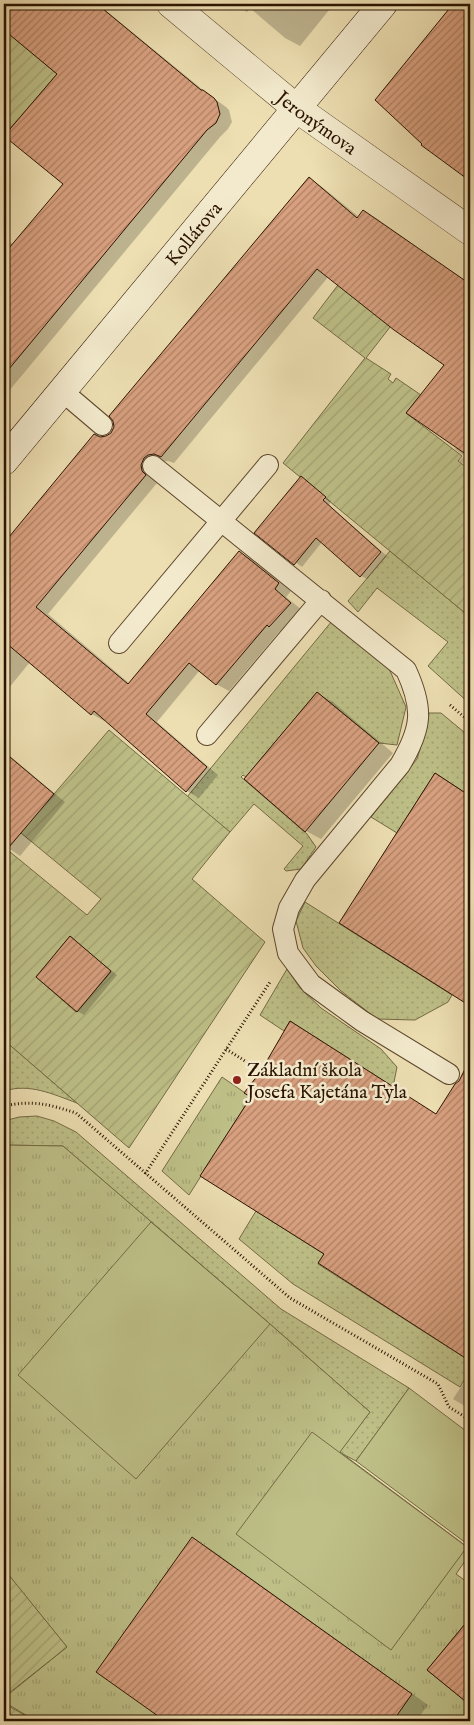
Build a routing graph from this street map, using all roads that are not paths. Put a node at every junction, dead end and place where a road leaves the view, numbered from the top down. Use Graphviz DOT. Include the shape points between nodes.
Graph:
graph roads {
  1 [pos="171,4"];
  2 [pos="383,4"];
  3 [pos="296,108"];
  4 [pos="470,231"];
  5 [pos="62,391"];
  6 [pos="102,425"];
  7 [pos="4,461"];
  8 [pos="268,465"];
  9 [pos="153,466"];
  10 [pos="222,520"];
  11 [pos="321,600"];
  12 [pos="119,643"];
  13 [pos="207,735"];
  14 [pos="449,1074"];
  1 -- 3 [label="main road, Jeronýmova"];
  2 -- 3 [label="main road, Kollárova"];
  3 -- 4 [label="main road, Jeronýmova"];
  3 -- 5 [label="main road, Kollárova"];
  5 -- 6 [label="lane"];
  5 -- 7 [label="main road, Kollárova"];
  8 -- 10 [label="lane"];
  9 -- 10 [label="lane"];
  10 -- 11 [label="lane"];
  10 -- 12 [label="lane"];
  11 -- 13 [label="lane"];
  11 -- 14 [label="lane" via="406,670 415,690 417,728 412,745 400,765 305,880 289,908 283,929 288,953 311,984 362,1022"];
}
